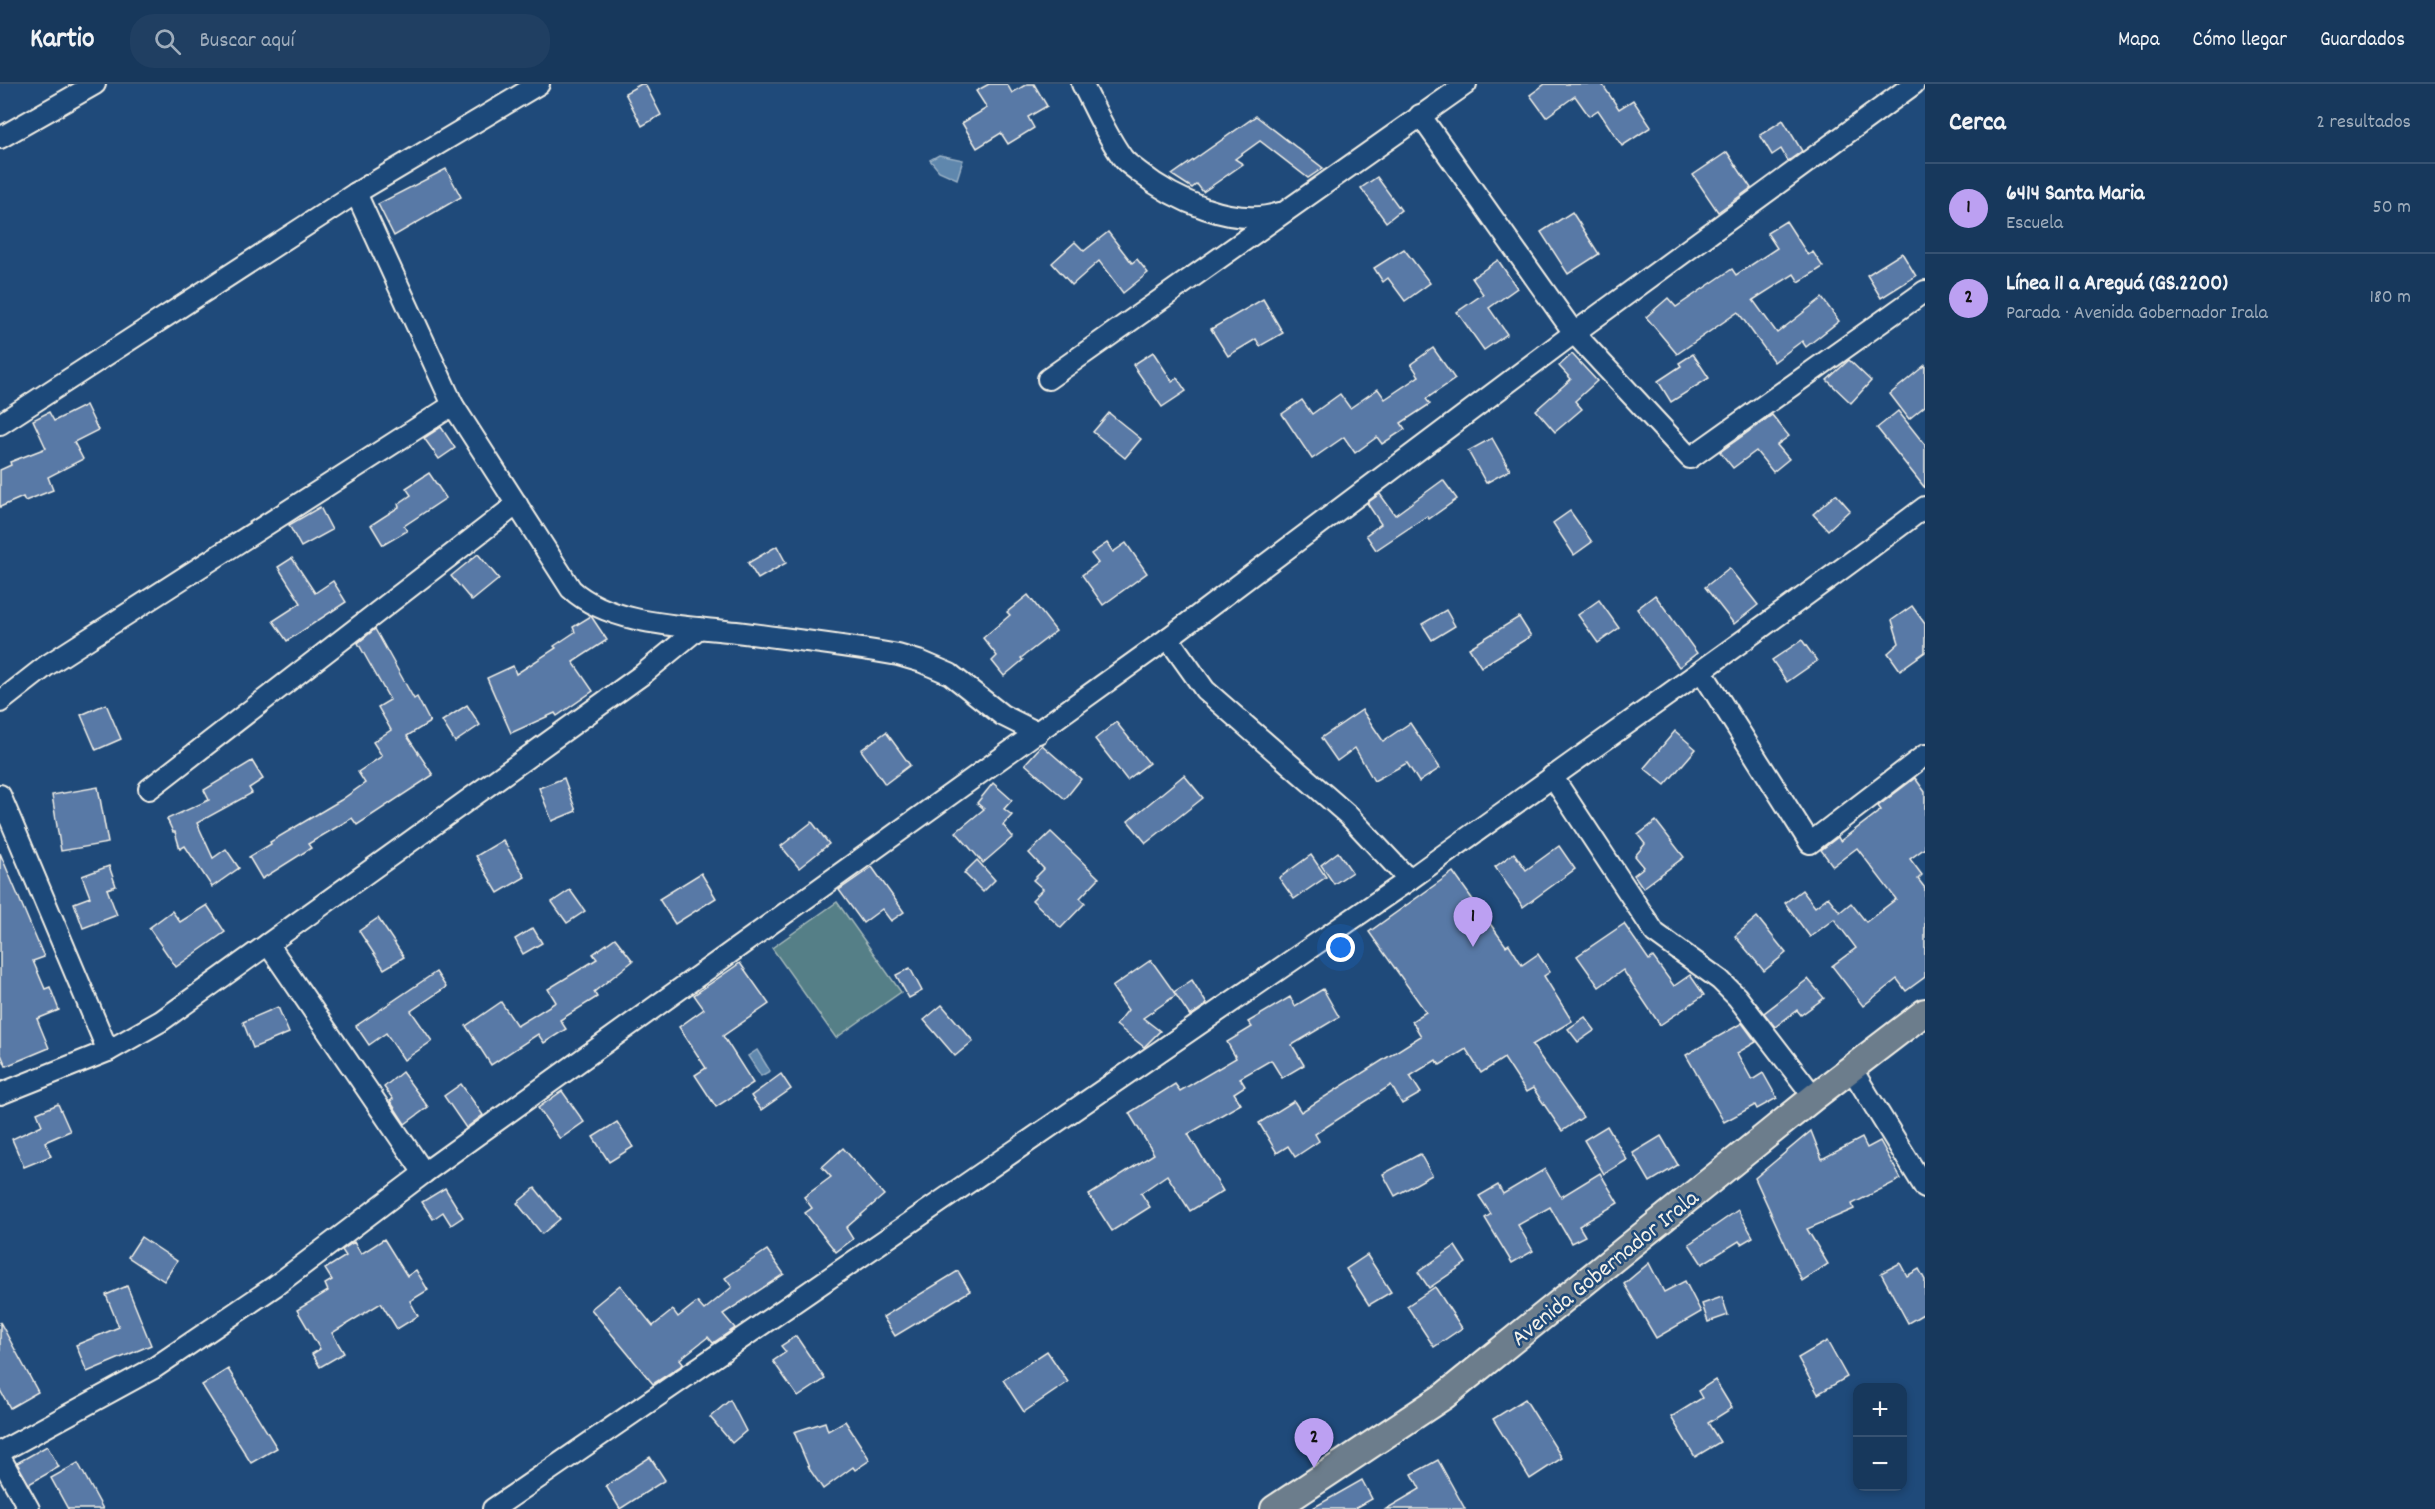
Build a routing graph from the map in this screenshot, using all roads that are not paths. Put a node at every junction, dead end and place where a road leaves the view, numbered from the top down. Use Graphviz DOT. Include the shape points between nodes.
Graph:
graph roads {
  1 [pos="94,84"];
  2 [pos="539,84"];
  3 [pos="1082,84"];
  4 [pos="1466,84"];
  5 [pos="1914,84"];
  6 [pos="1420,116"];
  7 [pos="0,138"];
  8 [pos="356,193"];
  9 [pos="1287,210"];
  10 [pos="1925,291"];
  11 [pos="1575,333"];
  12 [pos="1048,379"];
  13 [pos="453,405"];
  14 [pos="0,424"];
  15 [pos="517,504"];
  16 [pos="1925,507"];
  17 [pos="699,628"];
  18 [pos="1168,639"];
  19 [pos="1702,672"];
  20 [pos="0,702"];
  21 [pos="1038,733"];
  22 [pos="1925,755"];
  23 [pos="1552,776"];
  24 [pos="149,789"];
  25 [pos="0,795"];
  26 [pos="1409,880"];
  27 [pos="268,944"];
  28 [pos="1925,1012"];
  29 [pos="108,1051"];
  30 [pos="1851,1068"];
  31 [pos="0,1094"];
  32 [pos="1814,1097"];
  33 [pos="424,1173"];
  34 [pos="1925,1188"];
  35 [pos="0,1452"];
  36 [pos="0,1457"];
  37 [pos="29,1509"];
  38 [pos="493,1509"];
  39 [pos="1274,1509"];
  1 -- 7 [label="street"];
  2 -- 8 [label="street"];
  3 -- 9 [label="street" via="1122,159 1184,202 1263,218"];
  4 -- 6 [label="street"];
  5 -- 11 [label="street"];
  6 -- 9 [label="street"];
  6 -- 11 [label="street"];
  8 -- 13 [label="street"];
  8 -- 14 [label="street"];
  9 -- 12 [label="street"];
  10 -- 11 [label="street" via="1690,458"];
  11 -- 18 [label="street"];
  13 -- 15 [label="street"];
  13 -- 20 [label="street" via="46,666"];
  15 -- 17 [label="street" via="571,589 582,599 645,621"];
  15 -- 24 [label="street"];
  16 -- 19 [label="street"];
  17 -- 21 [label="street" via="872,650 922,662 950,674 1002,715"];
  17 -- 27 [label="street" via="643,674"];
  18 -- 21 [label="street"];
  18 -- 26 [label="street" via="1206,690 1348,814"];
  19 -- 22 [label="street" via="1810,843"];
  19 -- 23 [label="street"];
  21 -- 33 [label="street"];
  23 -- 26 [label="street"];
  23 -- 32 [label="street" via="1654,933 1725,986"];
  25 -- 29 [label="street"];
  26 -- 38 [label="street"];
  27 -- 29 [label="street" via="161,1021"];
  27 -- 33 [label="street"];
  28 -- 30 [label="main road, Avenida Gobernador Irala"];
  29 -- 31 [label="street"];
  30 -- 32 [label="main road, Avenida Gobernador Irala"];
  30 -- 34 [label="street"];
  32 -- 39 [label="main road, Avenida Gobernador Irala" via="1444,1396"];
  33 -- 35 [label="street" via="275,1286 154,1368"];
  36 -- 37 [label="street"];
}
